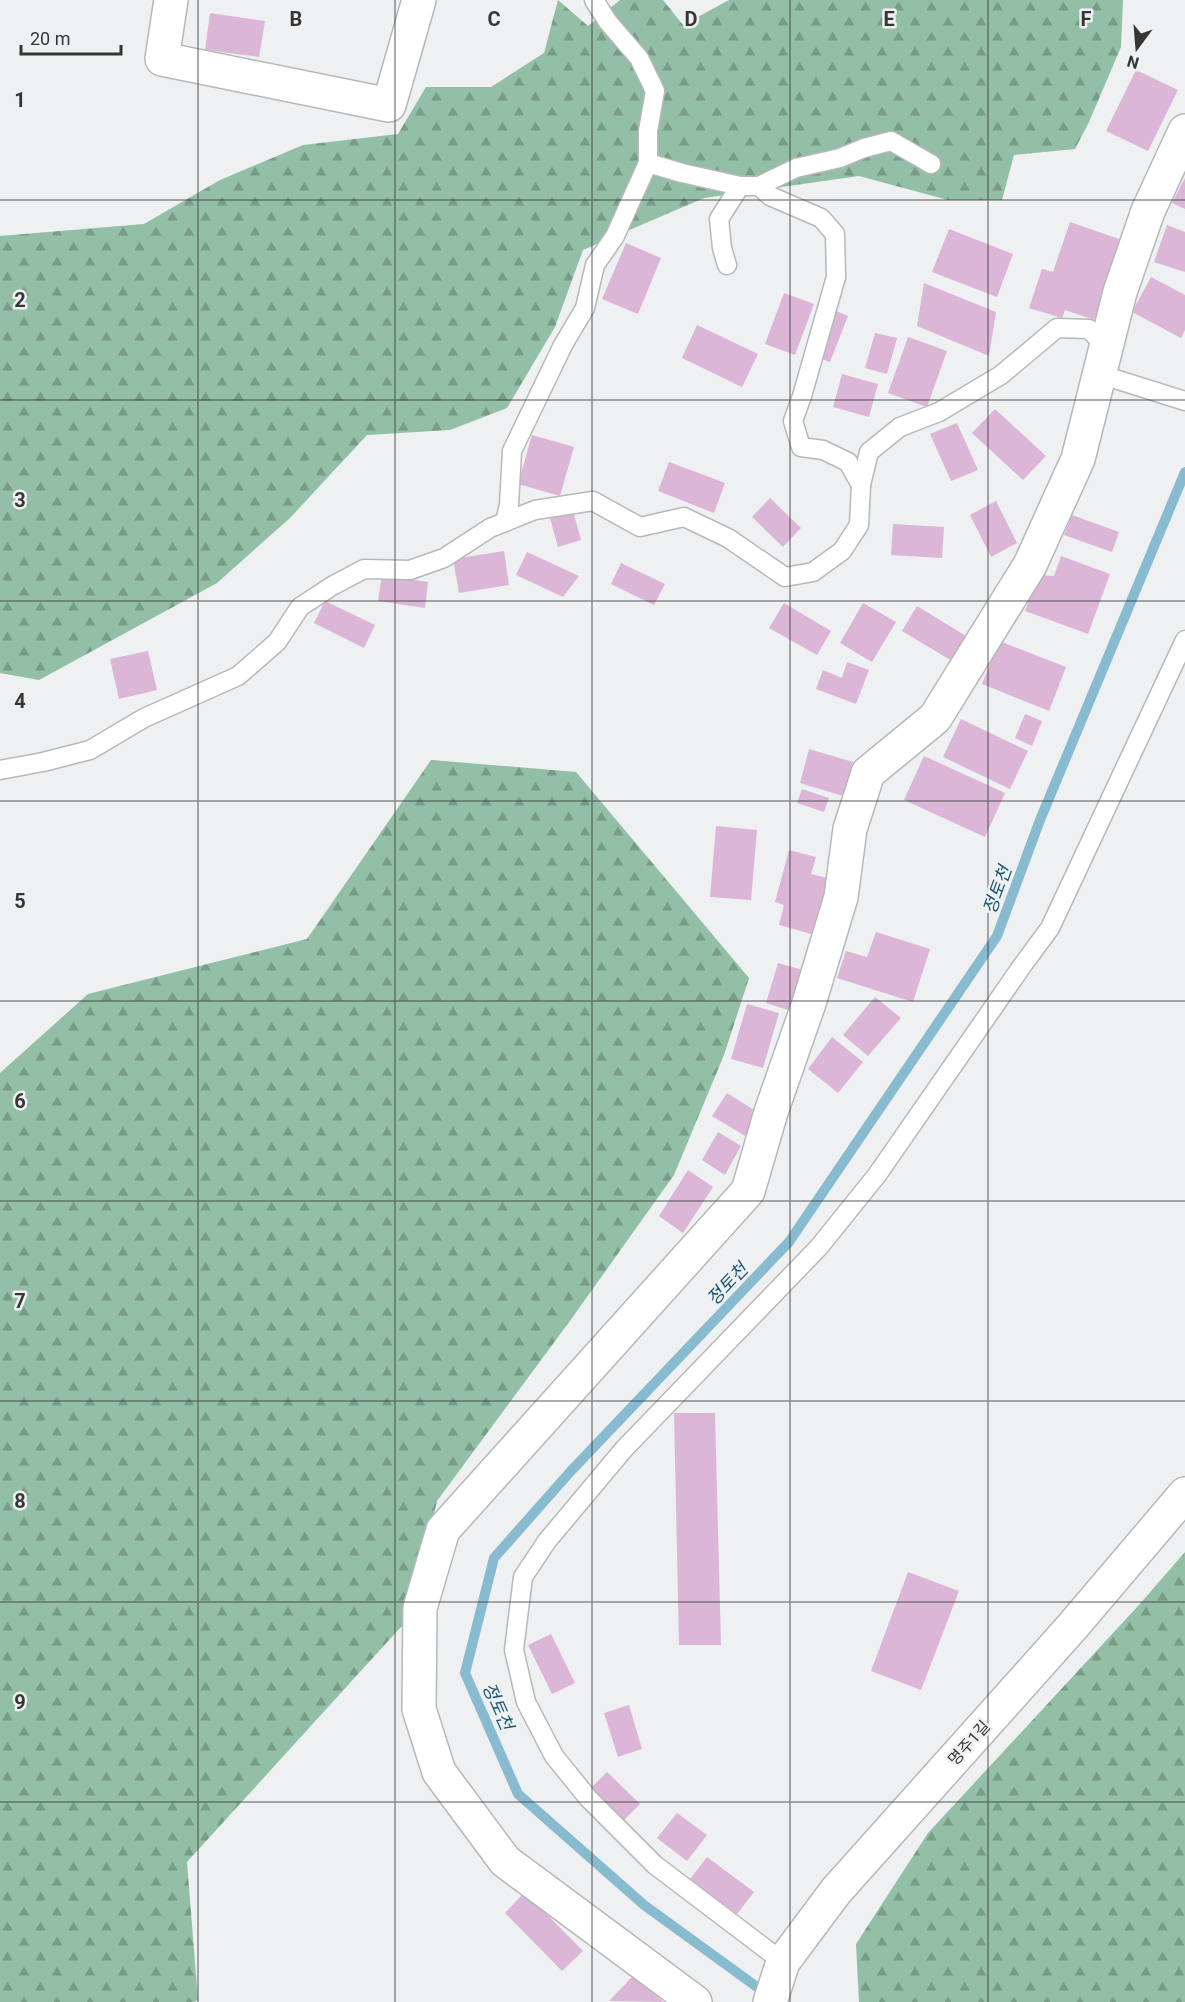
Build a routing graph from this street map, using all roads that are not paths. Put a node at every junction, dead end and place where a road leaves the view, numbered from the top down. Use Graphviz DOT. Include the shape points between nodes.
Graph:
graph roads {
  1 [pos="171,0"];
  2 [pos="419,0"];
  3 [pos="594,0"];
  4 [pos="1185,131"];
  5 [pos="648,163"];
  6 [pos="931,164"];
  7 [pos="740,186"];
  8 [pos="759,186"];
  9 [pos="727,265"];
  10 [pos="1102,360"];
  11 [pos="1181,399"];
  12 [pos="861,485"];
  13 [pos="505,522"];
  14 [pos="1185,640"];
  15 [pos="0,770"];
  16 [pos="1185,1494"];
  17 [pos="777,1979"];
  18 [pos="695,2002"];
  1 -- 2 [label="street" via="162,59 389,105"];
  3 -- 5 [label="lane" via="639,58 655,91 648,131"];
  4 -- 10 [label="street" via="1148,211"];
  5 -- 7 [label="lane"];
  5 -- 13 [label="lane" via="615,236 595,265 585,308 512,451"];
  6 -- 8 [label="lane" via="891,141 796,168"];
  7 -- 8 [label="lane"];
  7 -- 9 [label="lane" via="718,219"];
  8 -- 12 [label="lane" via="770,196 821,218 835,234 836,277 793,421 801,447 823,450 848,462"];
  10 -- 11 [label="lane"];
  10 -- 12 [label="lane" via="1089,329 1057,328 1001,375 939,412 900,427 869,452"];
  10 -- 18 [label="street" via="1078,459 1030,565 934,718 868,773 850,829 841,897 748,1191 443,1530 420,1608 419,1709 439,1772 505,1861"];
  12 -- 13 [label="lane" via="859,525 842,551 813,572 785,577 729,538 684,517 639,527 592,501 535,510"];
  13 -- 15 [label="lane" via="444,558 410,570 364,570 332,586 300,607 277,642 238,676 144,718 90,750"];
  14 -- 17 [label="lane" via="1050,928 877,1176 819,1247 624,1449 546,1541 523,1577 514,1650 526,1702 554,1756 588,1798"];
  16 -- 17 [label="street, 명주1길" via="1072,1628 836,1891"];
}
